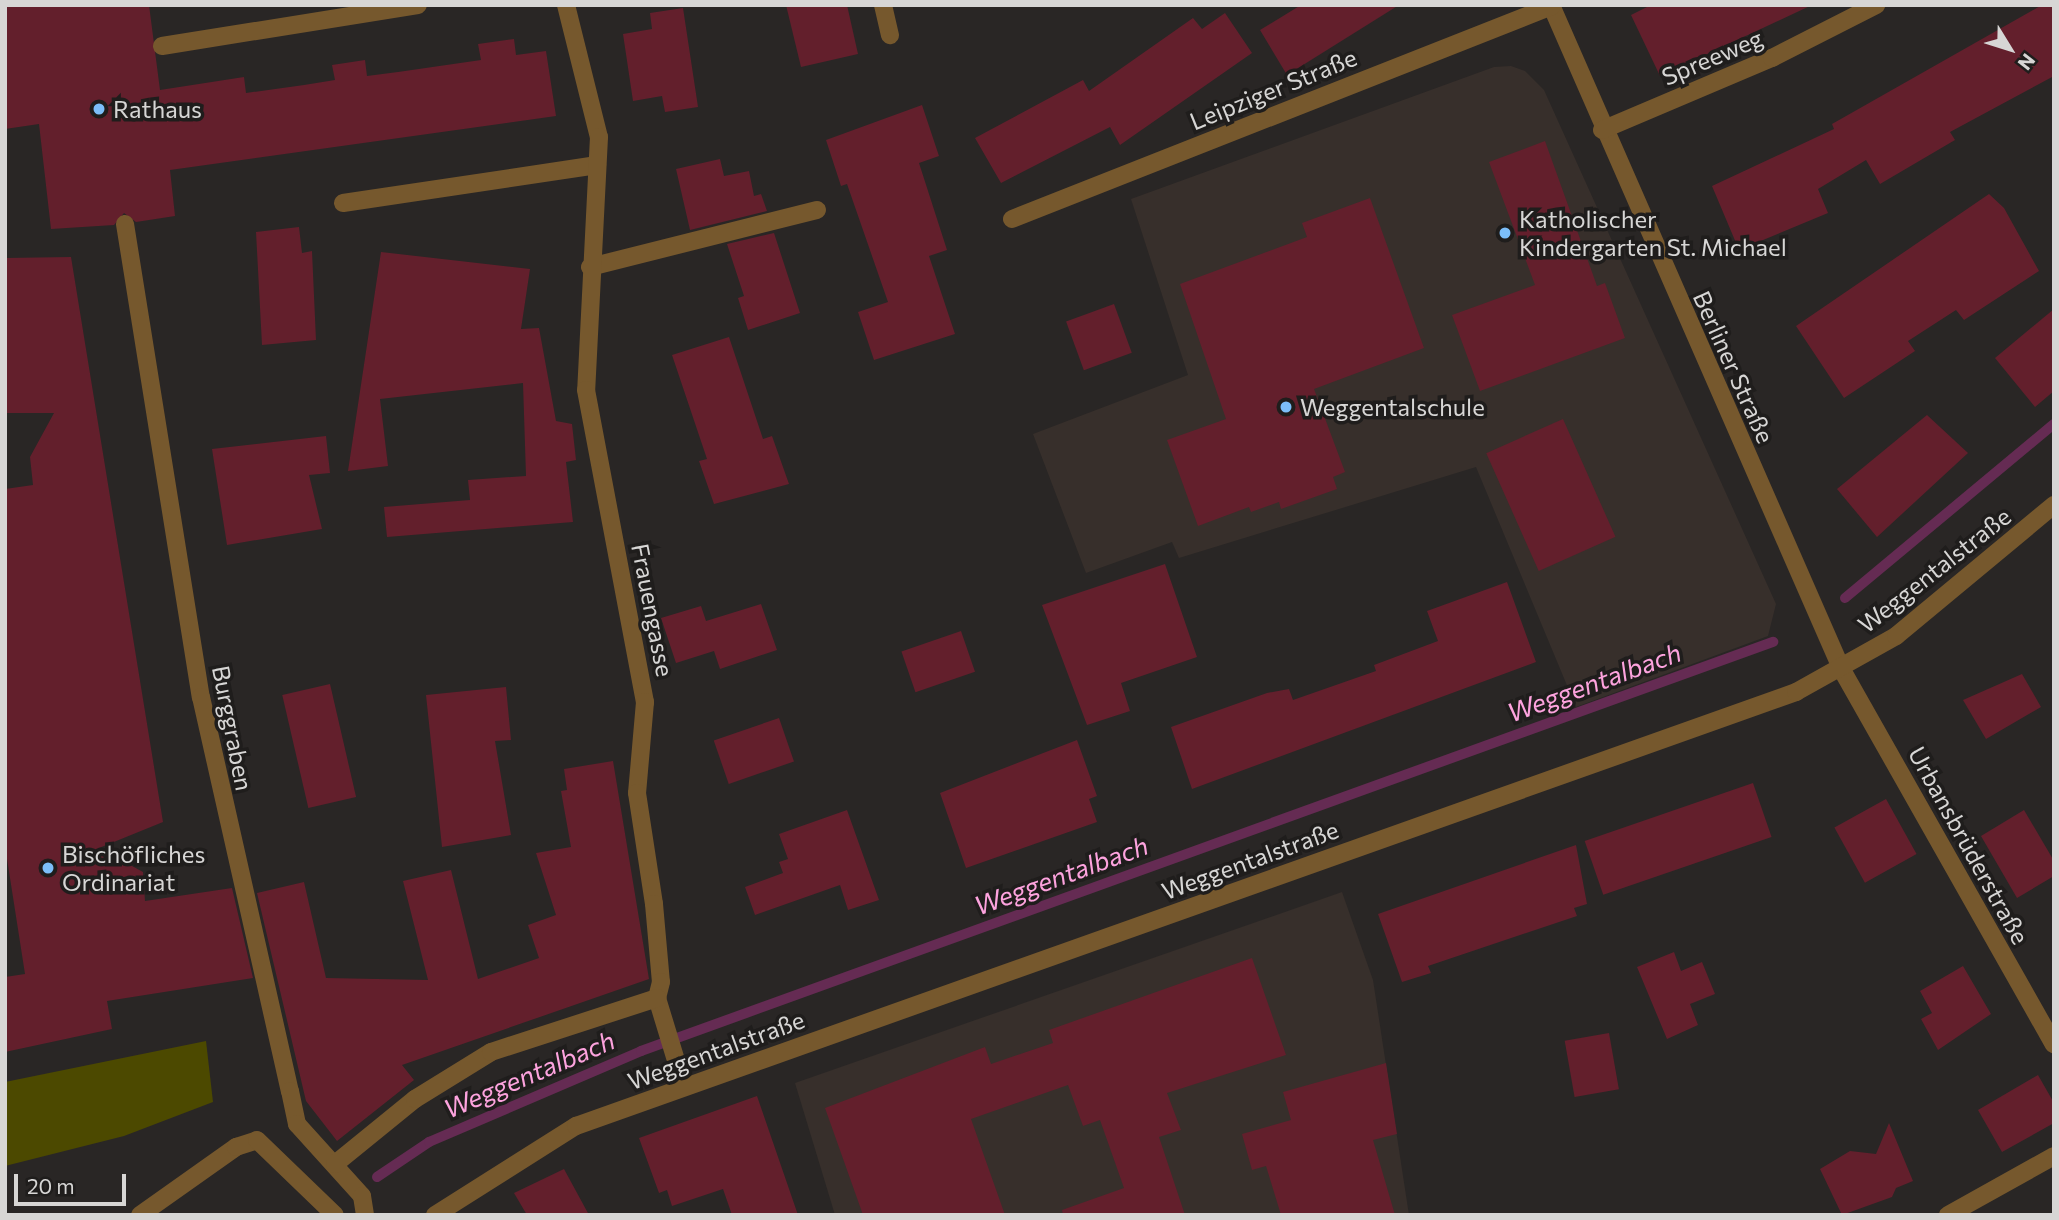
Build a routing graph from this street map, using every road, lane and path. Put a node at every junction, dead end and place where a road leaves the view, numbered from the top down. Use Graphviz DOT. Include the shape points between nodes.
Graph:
graph roads {
  1 [pos="418,5"];
  2 [pos="566,5"];
  3 [pos="883,5"];
  4 [pos="1876,5"];
  5 [pos="1551,6"];
  6 [pos="890,35"];
  7 [pos="162,46"];
  8 [pos="1602,130"];
  9 [pos="597,165"];
  10 [pos="343,203"];
  11 [pos="817,211"];
  12 [pos="1012,219"];
  13 [pos="125,224"];
  14 [pos="590,267"];
  15 [pos="2054,505"];
  16 [pos="1842,670"];
  17 [pos="657,998"];
  18 [pos="2054,1044"];
  19 [pos="684,1087"];
  20 [pos="2054,1156"];
  21 [pos="335,1164"];
  22 [pos="331,1213"];
  23 [pos="139,1215"];
  24 [pos="365,1215"];
  25 [pos="435,1215"];
  26 [pos="1948,1215"];
  1 -- 7 [label="street"];
  2 -- 9 [label="street, Frauengasse" via="598,137"];
  3 -- 6 [label="street"];
  4 -- 8 [label="street, Spreeweg" via="1772,58"];
  5 -- 8 [label="street, Berliner Straße"];
  5 -- 12 [label="street, Leipziger Straße"];
  8 -- 16 [label="street, Berliner Straße"];
  9 -- 10 [label="street"];
  9 -- 14 [label="street, Frauengasse"];
  11 -- 14 [label="street"];
  13 -- 21 [label="street, Burggraben" via="182,593 222,799 298,1124"];
  14 -- 17 [label="street, Frauengasse" via="586,390 645,702 637,793 662,982"];
  15 -- 16 [label="street, Weggentalstraße" via="1896,636"];
  16 -- 18 [label="street, Urbansbrüderstraße"];
  16 -- 19 [label="street, Weggentalstraße" via="1796,692"];
  17 -- 19 [label="street, Frauengasse"];
  17 -- 21 [label="street" via="491,1052 415,1098"];
  19 -- 25 [label="street, Weggentalstraße" via="576,1126"];
  20 -- 26 [label="street"];
  21 -- 24 [label="street, Burggraben" via="362,1196"];
  22 -- 23 [label="street" via="257,1140 236,1147"];
}
